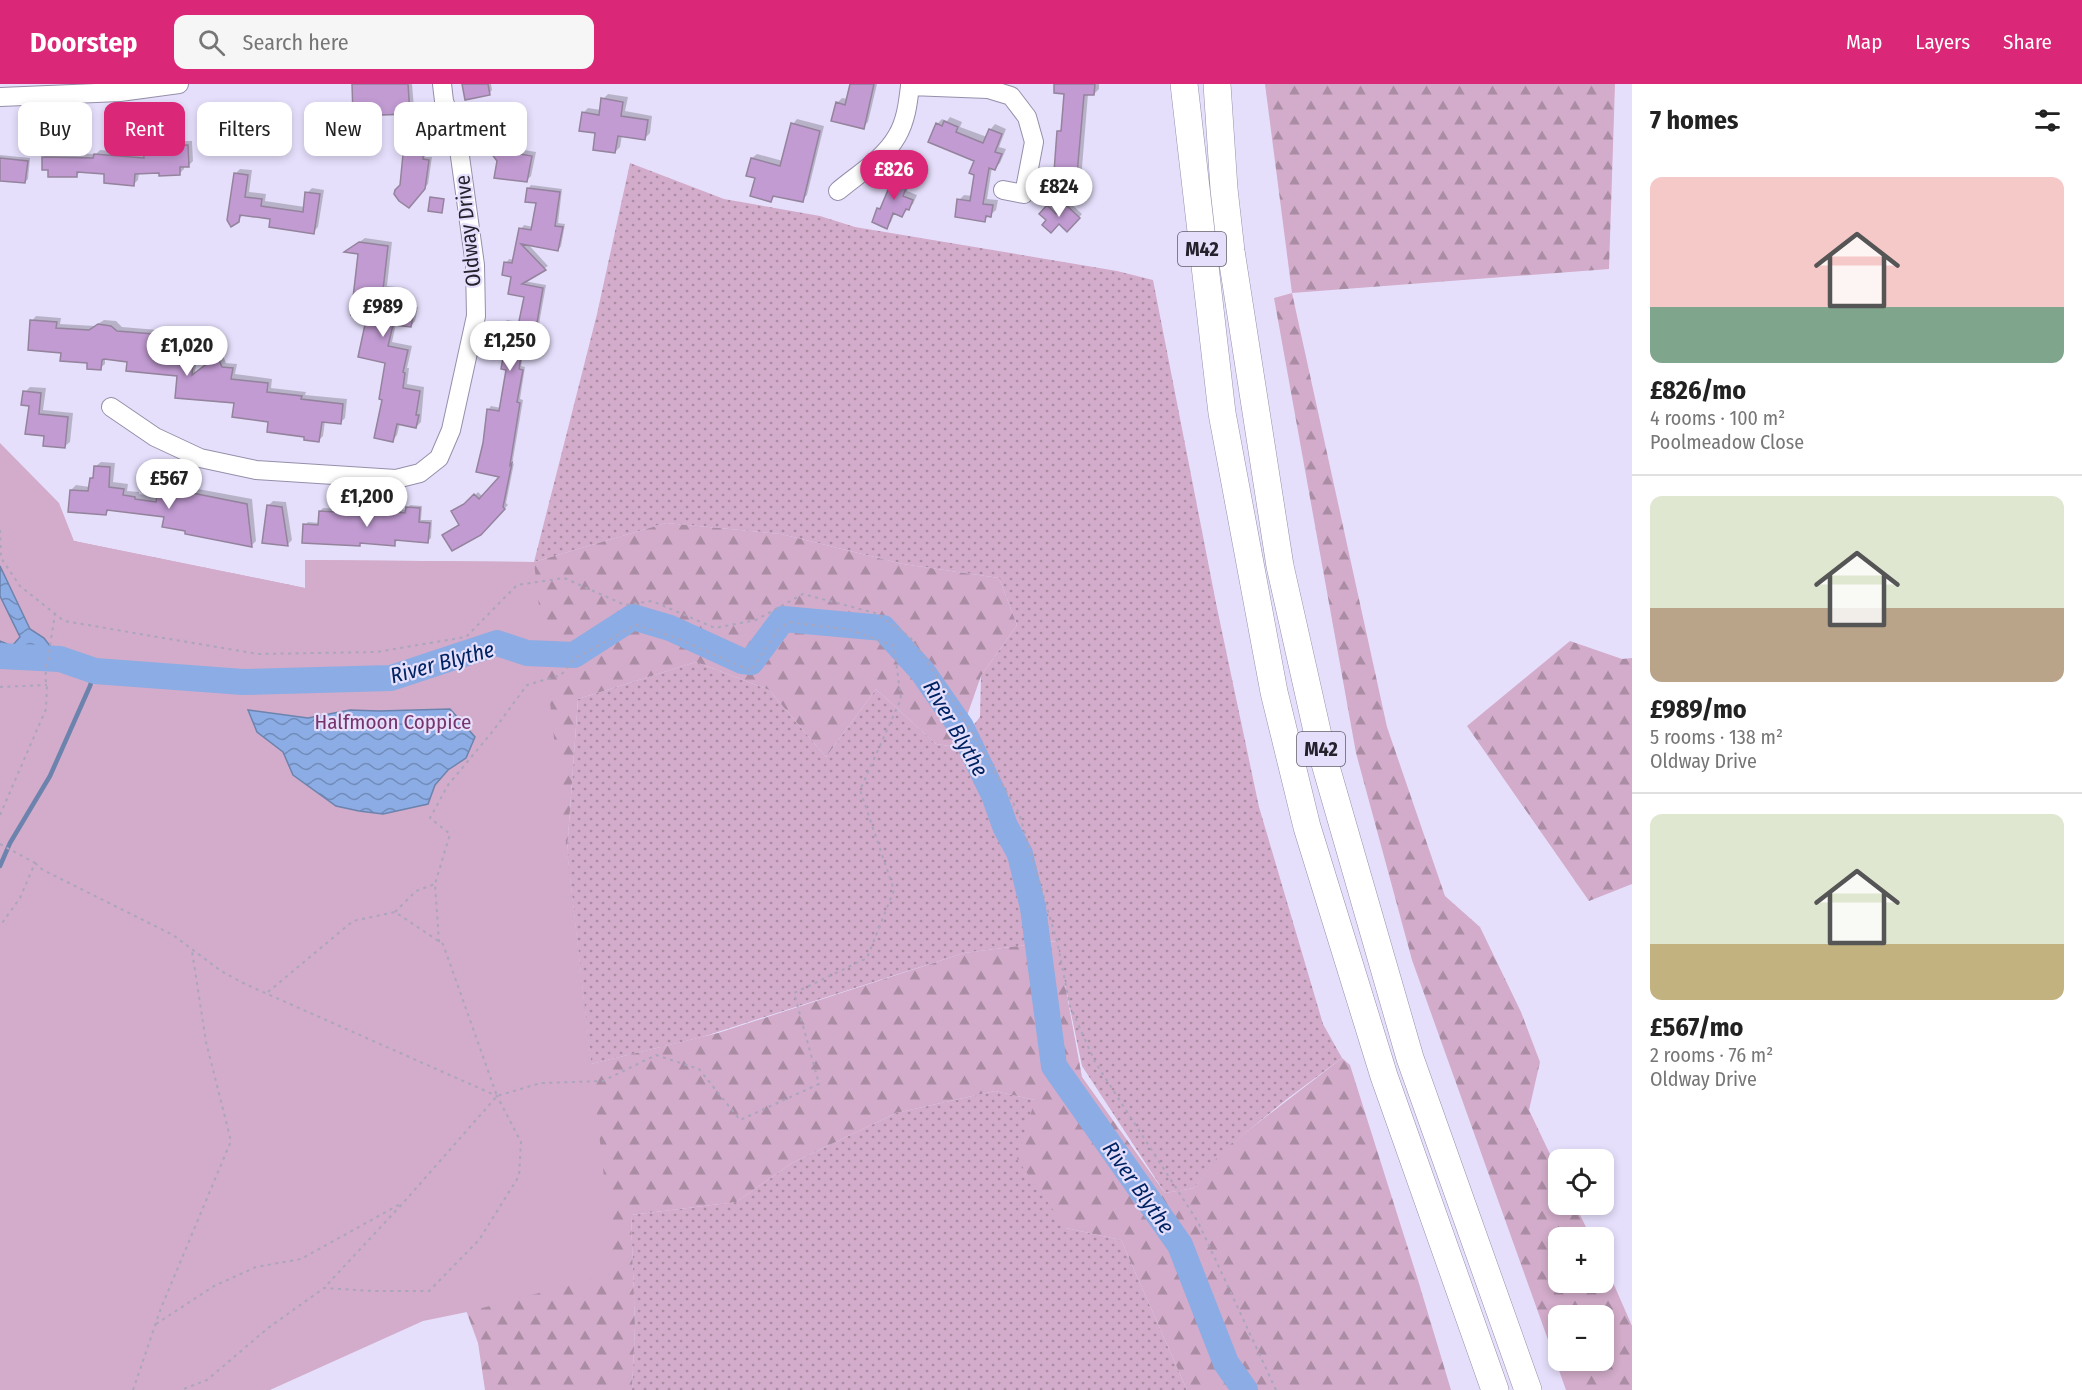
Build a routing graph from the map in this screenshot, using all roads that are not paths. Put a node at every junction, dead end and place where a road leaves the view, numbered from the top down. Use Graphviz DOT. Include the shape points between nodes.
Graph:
graph roads {
  1 [pos="179,84"];
  2 [pos="442,84"];
  3 [pos="1184,84"];
  4 [pos="1217,84"];
  5 [pos="1224,84"];
  6 [pos="910,85"];
  7 [pos="0,97"];
  8 [pos="1224,189"];
  9 [pos="1003,190"];
  10 [pos="838,191"];
  11 [pos="111,407"];
  12 [pos="1495,1390"];
  13 [pos="1528,1390"];
  1 -- 7 [label="street" via="120,92"];
  2 -- 11 [label="street, Oldway Drive" via="460,153 475,265 476,316 451,430 440,458 420,473 396,479 256,470 200,458 155,437"];
  3 -- 12 [label="highway, M42" via="1222,413 1274,692 1307,827 1381,1065"];
  4 -- 8 [label="highway, M42"];
  5 -- 8 [label="highway"];
  6 -- 9 [label="street" via="988,89 1011,96 1027,117 1034,142 1024,194"];
  6 -- 10 [label="street" via="907,112 888,150"];
  8 -- 13 [label="highway, M42" via="1280,566 1322,753 1410,1058"];
}
